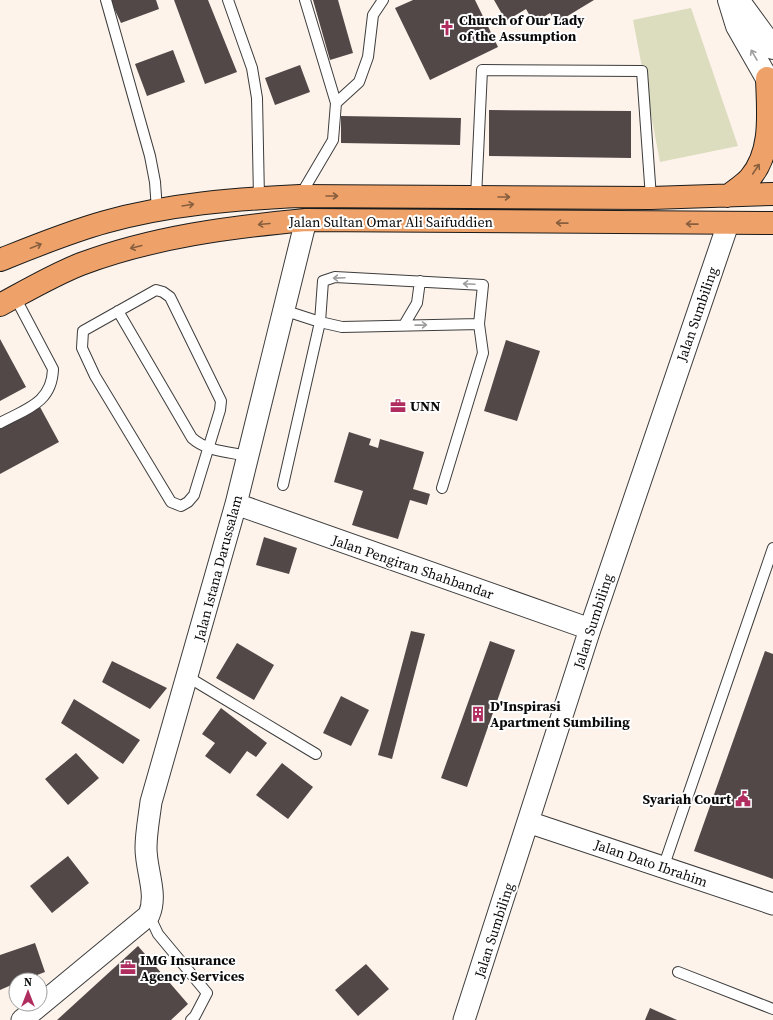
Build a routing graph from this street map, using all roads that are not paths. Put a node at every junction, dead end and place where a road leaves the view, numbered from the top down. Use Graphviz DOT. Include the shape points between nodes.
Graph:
graph roads {
  1 [pos="106,0"];
  2 [pos="228,0"];
  3 [pos="306,0"];
  4 [pos="383,0"];
  5 [pos="729,0"];
  6 [pos="738,0"];
  7 [pos="773,48"];
  8 [pos="770,84"];
  9 [pos="336,103"];
  10 [pos="773,194"];
  11 [pos="300,196"];
  12 [pos="728,196"];
  13 [pos="476,197"];
  14 [pos="259,198"];
  15 [pos="651,198"];
  16 [pos="157,210"];
  17 [pos="306,220"];
  18 [pos="773,223"];
  19 [pos="728,224"];
  20 [pos="0,260"];
  21 [pos="420,282"];
  22 [pos="8,301"];
  23 [pos="283,310"];
  24 [pos="118,311"];
  25 [pos="320,322"];
  26 [pos="479,324"];
  27 [pos="404,325"];
  28 [pos="0,423"];
  29 [pos="209,448"];
  30 [pos="248,456"];
  31 [pos="283,485"];
  32 [pos="442,488"];
  33 [pos="236,504"];
  34 [pos="773,548"];
  35 [pos="590,629"];
  36 [pos="188,677"];
  37 [pos="316,754"];
  38 [pos="528,822"];
  39 [pos="663,868"];
  40 [pos="773,904"];
  41 [pos="148,916"];
  42 [pos="678,972"];
  43 [pos="773,1009"];
  44 [pos="26,1019"];
  45 [pos="195,1019"];
  46 [pos="464,1020"];
  1 -- 16 [label="lane" via="150,156"];
  2 -- 14 [label="lane" via="252,68 257,98"];
  3 -- 9 [label="lane"];
  4 -- 9 [label="lane" via="373,15 368,57 359,82"];
  8 -- 5 [label="street, one-way" via="737,26"];
  6 -- 7 [label="street"];
  12 -- 8 [label="main road, one-way" via="749,178 761,161 768,130"];
  9 -- 11 [label="lane" via="333,140"];
  10 -- 12 [label="main road, Jalan Sultan Omar Ali Saifuddien"];
  11 -- 13 [label="main road, Jalan Sultan Omar Ali Saifuddien, one-way"];
  11 -- 14 [label="main road, Jalan Sultan Omar Ali Saifuddien"];
  12 -- 15 [label="main road, Jalan Sultan Omar Ali Saifuddien"];
  13 -- 15 [label="main road, Jalan Sultan Omar Ali Saifuddien, one-way"];
  13 -- 15 [label="lane" via="482,70 642,71"];
  16 -- 14 [label="main road, Jalan Sultan Omar Ali Saifuddien, one-way"];
  20 -- 16 [label="main road, Jalan Sultan Omar Ali Saifuddien, one-way" via="59,236"];
  19 -- 17 [label="main road, Jalan Sultan Omar Ali Saifuddien, one-way"];
  17 -- 22 [label="main road, Jalan Sultan Omar Ali Saifuddien, one-way" via="238,226 127,249 81,264"];
  17 -- 23 [label="street, Jalan Istana Darussalam"];
  18 -- 19 [label="main road, Jalan Sultan Omar Ali Saifuddien"];
  19 -- 35 [label="street, Jalan Sumbiling"];
  21 -- 25 [label="lane, one-way" via="335,277 323,282"];
  26 -- 21 [label="lane, one-way" via="482,285"];
  21 -- 27 [label="lane" via="417,303"];
  22 -- 28 [label="lane" via="53,369 53,382 40,402"];
  23 -- 25 [label="lane"];
  23 -- 30 [label="street, Jalan Istana Darussalam"];
  24 -- 29 [label="lane" via="192,438 198,444"];
  24 -- 29 [label="lane" via="156,290 170,298 221,401"];
  24 -- 29 [label="lane" via="83,331 82,348 95,376 171,502 181,506 194,495"];
  25 -- 27 [label="lane" via="342,327"];
  25 -- 31 [label="lane"];
  27 -- 26 [label="lane, one-way"];
  26 -- 32 [label="lane" via="484,353"];
  29 -- 30 [label="lane"];
  30 -- 33 [label="street, Jalan Istana Darussalam"];
  33 -- 35 [label="street, Jalan Pengiran Shahbandar"];
  33 -- 36 [label="street, Jalan Istana Darussalam"];
  34 -- 39 [label="lane"];
  35 -- 38 [label="street, Jalan Sumbiling"];
  36 -- 37 [label="lane"];
  36 -- 41 [label="street, Jalan Istana Darussalam" via="151,802 146,850 153,906"];
  38 -- 39 [label="street, Jalan Dato Ibrahim"];
  38 -- 46 [label="street, Jalan Sumbiling"];
  39 -- 40 [label="street, Jalan Dato Ibrahim"];
  41 -- 44 [label="street"];
  41 -- 45 [label="lane" via="158,934 207,993"];
  42 -- 43 [label="lane"];
}
